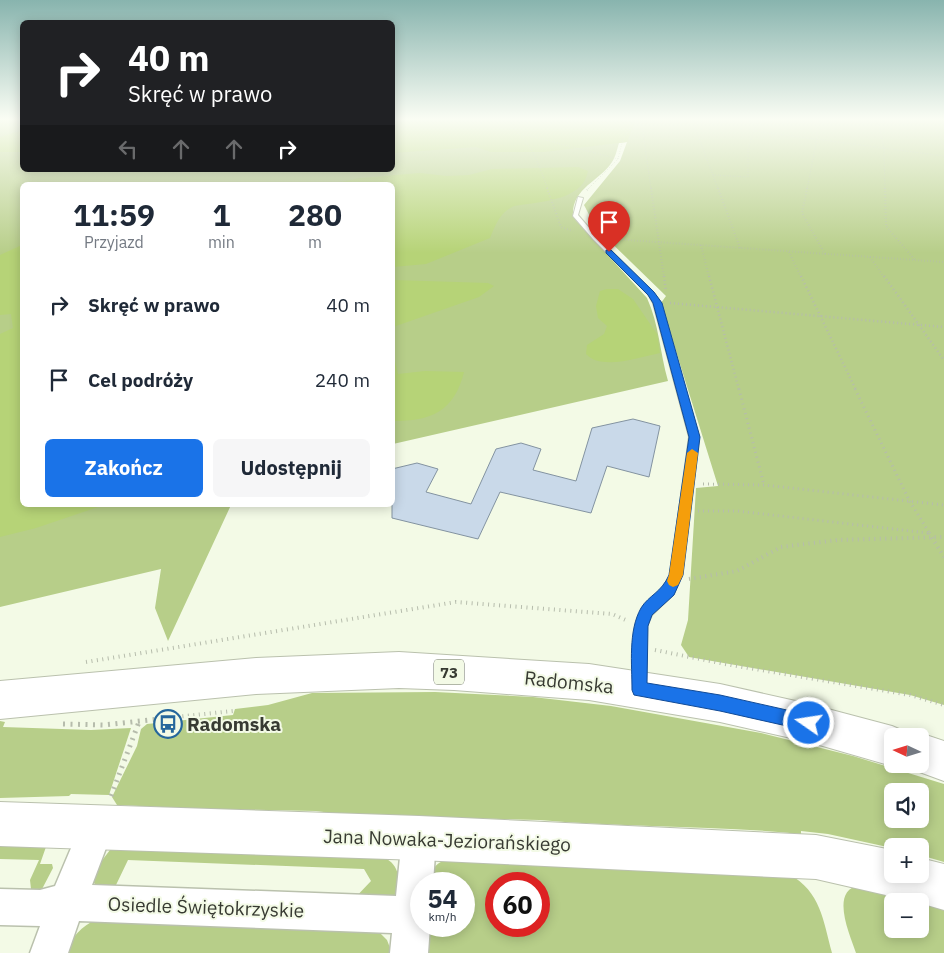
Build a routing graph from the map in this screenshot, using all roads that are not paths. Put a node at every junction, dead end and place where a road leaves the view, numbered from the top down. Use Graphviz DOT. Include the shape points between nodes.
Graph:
graph roads {
  1 [pos="580,198"];
  2 [pos="639,690"];
  3 [pos="0,700"];
  4 [pos="884,744"];
  5 [pos="929,757"];
  6 [pos="944,761"];
  7 [pos="103,814"];
  8 [pos="0,824"];
  9 [pos="419,838"];
  10 [pos="884,871"];
  11 [pos="416,872"];
  12 [pos="929,883"];
  13 [pos="944,887"];
  14 [pos="67,902"];
  15 [pos="0,907"];
  16 [pos="410,915"];
  17 [pos="410,937"];
  18 [pos="49,953"];
  19 [pos="409,953"];
  1 -- 2 [label="lane" via="575,215 658,303 694,437 676,575 669,590 647,610 641,626"];
  2 -- 3 [label="main road, Radomska / 73" via="553,679 399,670 256,676"];
  2 -- 4 [label="main road, Radomska / 73" via="720,703"];
  5 -- 6 [label="main road"];
  7 -- 8 [label="main road, Jana Nowaka-Jeziorańskiego"];
  7 -- 9 [label="main road, Jana Nowaka-Jeziorańskiego"];
  7 -- 14 [label="street"];
  9 -- 10 [label="main road, Jana Nowaka-Jeziorańskiego" via="816,857"];
  9 -- 11 [label="street"];
  12 -- 13 [label="main road, Jana Nowaka-Jeziorańskiego"];
  14 -- 15 [label="street, Osiedle Świętokrzyskie" via="40,908"];
  14 -- 16 [label="street, Osiedle Świętokrzyskie"];
  14 -- 18 [label="street"];
  17 -- 19 [label="street"];
}
